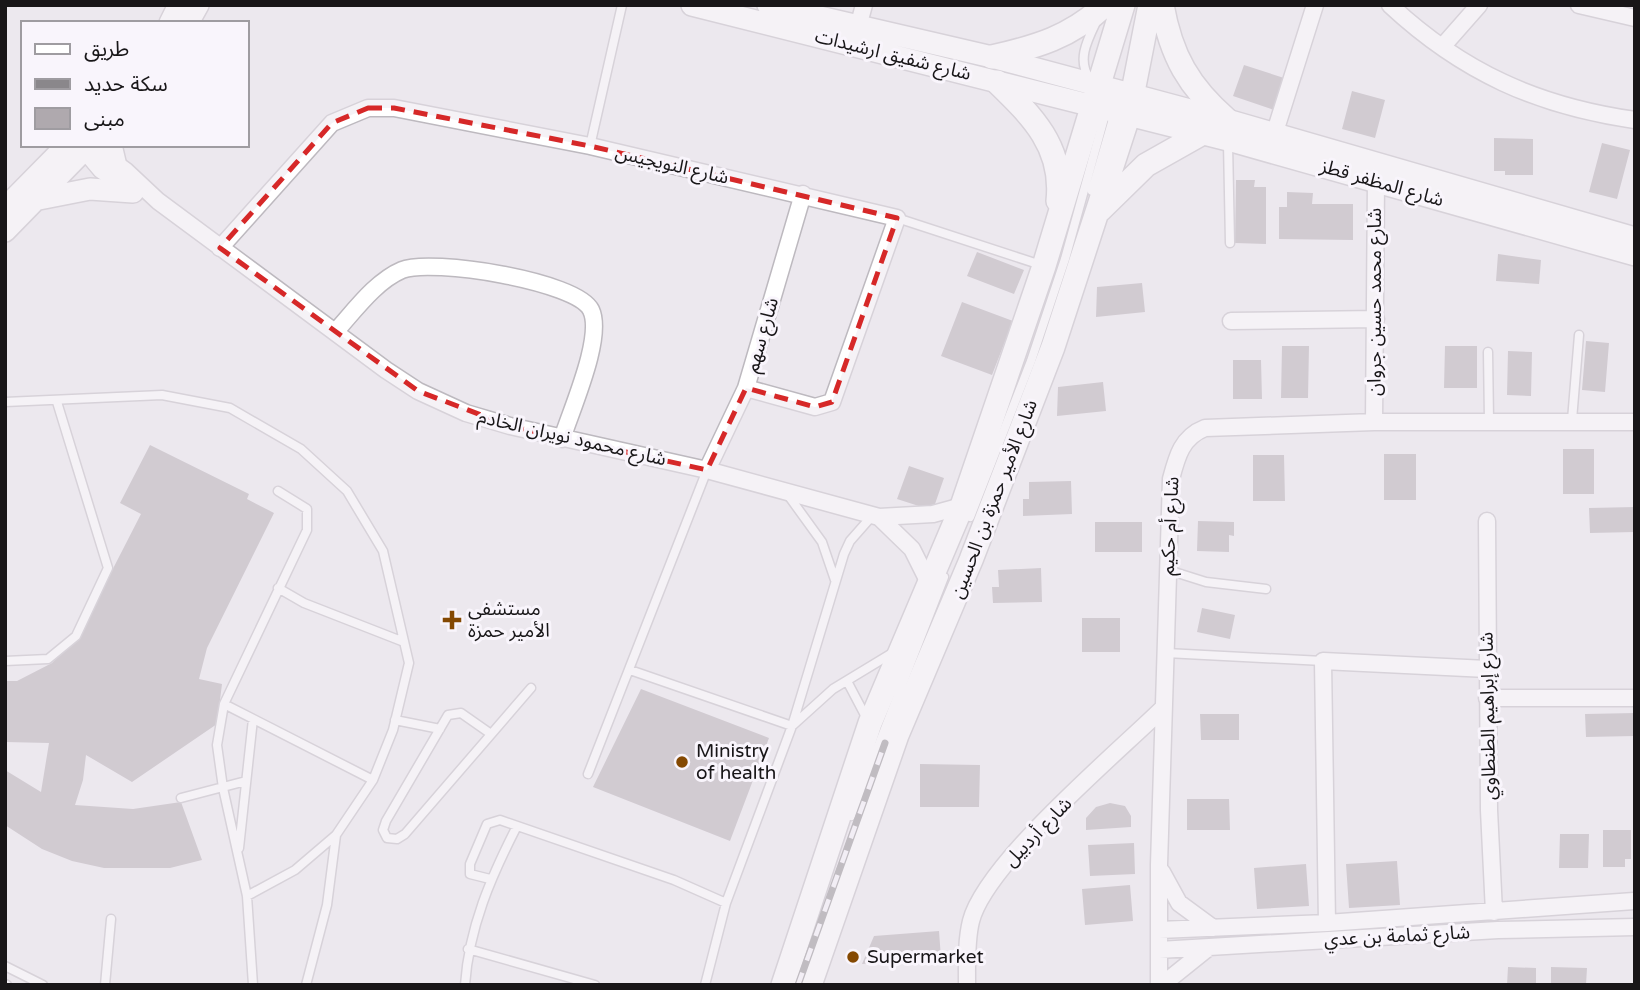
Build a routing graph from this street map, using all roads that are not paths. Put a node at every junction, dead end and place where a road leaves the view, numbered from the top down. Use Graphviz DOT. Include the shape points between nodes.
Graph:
graph roads {
  1 [pos="622,5"];
  2 [pos="692,5"];
  3 [pos="768,5"];
  4 [pos="864,5"];
  5 [pos="1105,5"];
  6 [pos="1123,5"];
  7 [pos="1150,5"];
  8 [pos="1162,5"];
  9 [pos="1315,5"];
  10 [pos="1390,5"];
  11 [pos="1479,5"];
  12 [pos="1579,5"];
  13 [pos="193,10"];
  14 [pos="1635,18"];
  15 [pos="174,21"];
  16 [pos="858,27"];
  17 [pos="1442,47"];
  18 [pos="992,57"];
  19 [pos="997,82"];
  20 [pos="1112,105"];
  21 [pos="1635,120"];
  22 [pos="1228,130"];
  23 [pos="1201,134"];
  24 [pos="1274,135"];
  25 [pos="590,146"];
  26 [pos="81,147"];
  27 [pos="81,147"];
  28 [pos="83,147"];
  29 [pos="86,147"];
  30 [pos="113,153"];
  31 [pos="1376,181"];
  32 [pos="133,192"];
  33 [pos="803,194"];
  34 [pos="37,200"];
  35 [pos="158,201"];
  36 [pos="5,208"];
  37 [pos="1095,215"];
  38 [pos="897,218"];
  39 [pos="5,231"];
  40 [pos="1054,231"];
  41 [pos="1635,237"];
  42 [pos="1230,243"];
  43 [pos="220,248"];
  44 [pos="1635,255"];
  45 [pos="1044,266"];
  46 [pos="1376,319"];
  47 [pos="1231,321"];
  48 [pos="336,331"];
  49 [pos="1579,335"];
  50 [pos="1488,352"];
  51 [pos="746,388"];
  52 [pos="5,402"];
  53 [pos="57,402"];
  54 [pos="1573,420"];
  55 [pos="1489,421"];
  56 [pos="1374,422"];
  57 [pos="1635,422"];
  58 [pos="562,439"];
  59 [pos="707,470"];
  60 [pos="784,490"];
  61 [pos="278,491"];
  62 [pos="876,516"];
  63 [pos="963,517"];
  64 [pos="1488,521"];
  65 [pos="968,538"];
  66 [pos="950,563"];
  67 [pos="1168,570"];
  68 [pos="953,575"];
  69 [pos="835,580"];
  70 [pos="929,583"];
  71 [pos="278,588"];
  72 [pos="1266,589"];
  73 [pos="404,642"];
  74 [pos="903,647"];
  75 [pos="1165,653"];
  76 [pos="5,661"];
  77 [pos="1324,661"];
  78 [pos="1487,669"];
  79 [pos="630,670"];
  80 [pos="847,681"];
  81 [pos="531,688"];
  82 [pos="1487,698"];
  83 [pos="1635,698"];
  84 [pos="224,704"];
  85 [pos="1163,708"];
  86 [pos="253,719"];
  87 [pos="395,720"];
  88 [pos="870,723"];
  89 [pos="792,726"];
  90 [pos="440,729"];
  91 [pos="491,734"];
  92 [pos="588,774"];
  93 [pos="373,780"];
  94 [pos="246,781"];
  95 [pos="223,788"];
  96 [pos="181,798"];
  97 [pos="849,821"];
  98 [pos="517,826"];
  99 [pos="336,835"];
  100 [pos="840,847"];
  101 [pos="238,855"];
  102 [pos="1159,865"];
  103 [pos="490,879"];
  104 [pos="247,896"];
  105 [pos="1634,900"];
  106 [pos="726,903"];
  107 [pos="1494,912"];
  108 [pos="111,919"];
  109 [pos="1327,923"];
  110 [pos="1635,925"];
  111 [pos="1213,928"];
  112 [pos="1159,930"];
  113 [pos="1208,948"];
  114 [pos="468,949"];
  115 [pos="1160,950"];
  116 [pos="5,966"];
  117 [pos="43,985"];
  118 [pos="105,985"];
  119 [pos="253,985"];
  120 [pos="306,985"];
  121 [pos="465,985"];
  122 [pos="596,985"];
  123 [pos="705,985"];
  124 [pos="783,985"];
  125 [pos="792,985"];
  126 [pos="801,985"];
  127 [pos="810,985"];
  128 [pos="967,985"];
  129 [pos="1161,985"];
  1 -- 25 [label="lane"];
  2 -- 19 [label="street, شارع شفيق ارشيدات"];
  3 -- 16 [label="street, شارع شفيق ارشيدات"];
  4 -- 16 [label="street"];
  5 -- 18 [label="main road" via="1082,25 1045,45"];
  5 -- 20 [label="lane" via="1083,56 1086,73"];
  6 -- 20 [label="main road, شارع الأمير حمزة بن الحسين"];
  7 -- 20 [label="main road, شارع الأمير حمزة بن الحسين"];
  8 -- 22 [label="main road" via="1170,39 1188,79"];
  9 -- 24 [label="street"];
  10 -- 17 [label="street"];
  11 -- 17 [label="street"];
  12 -- 14 [label="street"];
  13 -- 15 [label="street"];
  16 -- 18 [label="street, شارع شفيق ارشيدات"];
  17 -- 21 [label="street" via="1520,92"];
  18 -- 20 [label="street, شارع شفيق ارشيدات"];
  19 -- 20 [label="street, شارع شفيق ارشيدات"];
  19 -- 40 [label="main road" via="1042,128 1049,142 1059,190"];
  20 -- 22 [label="street, شارع المظفر قطز"];
  20 -- 23 [label="street, شارع المظفر قطز"];
  20 -- 37 [label="main road, شارع الأمير حمزة بن الحسين"];
  20 -- 40 [label="main road, شارع الأمير حمزة بن الحسين"];
  20 -- 63 [label="lane" via="1031,361"];
  20 -- 65 [label="lane" via="1046,347"];
  22 -- 23 [label="street, شارع المظفر قطز"];
  22 -- 24 [label="street, شارع المظفر قطز"];
  22 -- 31 [label="street, شارع المظفر قطز"];
  22 -- 42 [label="lane"];
  23 -- 37 [label="main road" via="1146,165"];
  24 -- 41 [label="street, شارع المظفر قطز"];
  25 -- 33 [label="street, شارع النويجيس"];
  25 -- 43 [label="street, شارع النويجيس" via="394,108 368,108 332,123"];
  26 -- 34 [label="street"];
  27 -- 36 [label="street"];
  28 -- 32 [label="street, شارع محمود نويران الخادم" via="111,178"];
  29 -- 30 [label="street, شارع محمود نويران الخادم"];
  30 -- 35 [label="street, شارع محمود نويران الخادم"];
  31 -- 44 [label="street, شارع المظفر قطز"];
  31 -- 46 [label="street, شارع محمد حسين جروان"];
  32 -- 34 [label="street" via="90,189"];
  32 -- 35 [label="street, شارع محمود نويران الخادم"];
  33 -- 38 [label="street, شارع النويجيس"];
  33 -- 51 [label="street, شارع سهم"];
  34 -- 39 [label="street"];
  35 -- 43 [label="street, شارع محمود نويران الخادم"];
  37 -- 127 [label="main road, شارع الأمير حمزة بن الحسين" via="1053,347 897,735"];
  38 -- 45 [label="lane"];
  38 -- 51 [label="street" via="832,402 815,407"];
  40 -- 45 [label="main road, شارع الأمير حمزة بن الحسين"];
  43 -- 48 [label="street, شارع محمود نويران الخادم"];
  45 -- 63 [label="main road, شارع الأمير حمزة بن الحسين"];
  46 -- 47 [label="street"];
  46 -- 56 [label="street, شارع محمد حسين جروان"];
  48 -- 58 [label="street, شارع محمود نويران الخادم" via="386,370 440,403"];
  48 -- 58 [label="street" via="387,277 406,268 487,273 564,289 585,301 595,331"];
  49 -- 54 [label="lane"];
  50 -- 55 [label="lane"];
  51 -- 59 [label="street, شارع سهم"];
  52 -- 53 [label="lane"];
  53 -- 73 [label="lane" via="162,395 230,408 301,449 347,491 383,551"];
  53 -- 76 [label="lane" via="108,568 76,636 48,659"];
  54 -- 55 [label="street, شارع أم حكيم"];
  54 -- 57 [label="street, شارع أم حكيم"];
  55 -- 56 [label="street, شارع أم حكيم"];
  56 -- 67 [label="street, شارع أم حكيم" via="1206,428 1191,434 1171,479"];
  58 -- 59 [label="street, شارع محمود نويران الخادم"];
  59 -- 60 [label="street, شارع محمود نويران الخادم"];
  59 -- 79 [label="lane"];
  60 -- 62 [label="street, شارع محمود نويران الخادم"];
  60 -- 69 [label="lane" via="822,542"];
  61 -- 71 [label="lane" via="307,509 307,530"];
  62 -- 63 [label="street, شارع محمود نويران الخادم"];
  62 -- 69 [label="lane" via="849,541"];
  62 -- 70 [label="street, شارع محمود نويران الخادم" via="912,549"];
  63 -- 70 [label="main road, شارع الأمير حمزة بن الحسين"];
  64 -- 78 [label="street, شارع إبراهيم الطنطاوي"];
  66 -- 97 [label="lane"];
  67 -- 72 [label="lane" via="1206,582"];
  67 -- 75 [label="street, شارع أم حكيم"];
  68 -- 126 [label="lane" via="881,755"];
  69 -- 89 [label="lane"];
  70 -- 74 [label="main road, شارع الأمير حمزة بن الحسين"];
  71 -- 73 [label="lane" via="304,603"];
  71 -- 84 [label="lane"];
  73 -- 87 [label="lane" via="409,663"];
  74 -- 80 [label="lane"];
  74 -- 88 [label="main road, شارع الأمير حمزة بن الحسين"];
  75 -- 77 [label="lane"];
  75 -- 85 [label="street, شارع أم حكيم"];
  77 -- 78 [label="street"];
  77 -- 109 [label="street"];
  78 -- 82 [label="street, شارع إبراهيم الطنطاوي"];
  79 -- 89 [label="lane"];
  79 -- 92 [label="lane"];
  80 -- 88 [label="lane"];
  80 -- 89 [label="lane"];
  81 -- 91 [label="lane"];
  82 -- 83 [label="street"];
  82 -- 107 [label="street, شارع إبراهيم الطنطاوي"];
  84 -- 86 [label="lane"];
  84 -- 95 [label="lane" via="217,745"];
  85 -- 102 [label="street, شارع أم حكيم"];
  85 -- 128 [label="street, شارع أردبيل" via="1023,844 985,889 971,920"];
  86 -- 93 [label="lane"];
  86 -- 94 [label="lane"];
  87 -- 90 [label="lane"];
  87 -- 93 [label="lane"];
  88 -- 124 [label="main road, شارع الأمير حمزة بن الحسين"];
  89 -- 106 [label="lane"];
  90 -- 91 [label="lane" via="448,715 457,712"];
  90 -- 91 [label="lane" via="386,821 383,830 387,838 405,834"];
  93 -- 99 [label="lane"];
  94 -- 95 [label="lane"];
  94 -- 101 [label="lane"];
  95 -- 96 [label="lane"];
  95 -- 101 [label="lane"];
  98 -- 103 [label="lane"];
  98 -- 103 [label="lane" via="494,820 485,827 469,869 470,874"];
  98 -- 106 [label="lane" via="674,880"];
  99 -- 104 [label="lane" via="295,870"];
  99 -- 120 [label="lane" via="327,905"];
  100 -- 125 [label="lane"];
  101 -- 104 [label="lane"];
  102 -- 111 [label="street" via="1178,903"];
  102 -- 112 [label="street, شارع أم حكيم"];
  103 -- 114 [label="lane"];
  104 -- 119 [label="lane"];
  105 -- 107 [label="street, شارع ثمامة بن عدي"];
  105 -- 110 [label="street"];
  106 -- 123 [label="lane"];
  107 -- 109 [label="street, شارع ثمامة بن عدي"];
  108 -- 118 [label="lane"];
  109 -- 111 [label="street, شارع ثمامة بن عدي"];
  110 -- 113 [label="street, شارع ثمامة بن عدي"];
  111 -- 112 [label="street, شارع ثمامة بن عدي"];
  112 -- 115 [label="street, شارع أم حكيم"];
  113 -- 115 [label="street, شارع ثمامة بن عدي"];
  113 -- 129 [label="street"];
  114 -- 121 [label="lane"];
  114 -- 122 [label="lane"];
  115 -- 129 [label="street, شارع أم حكيم"];
  116 -- 117 [label="lane"];
}
